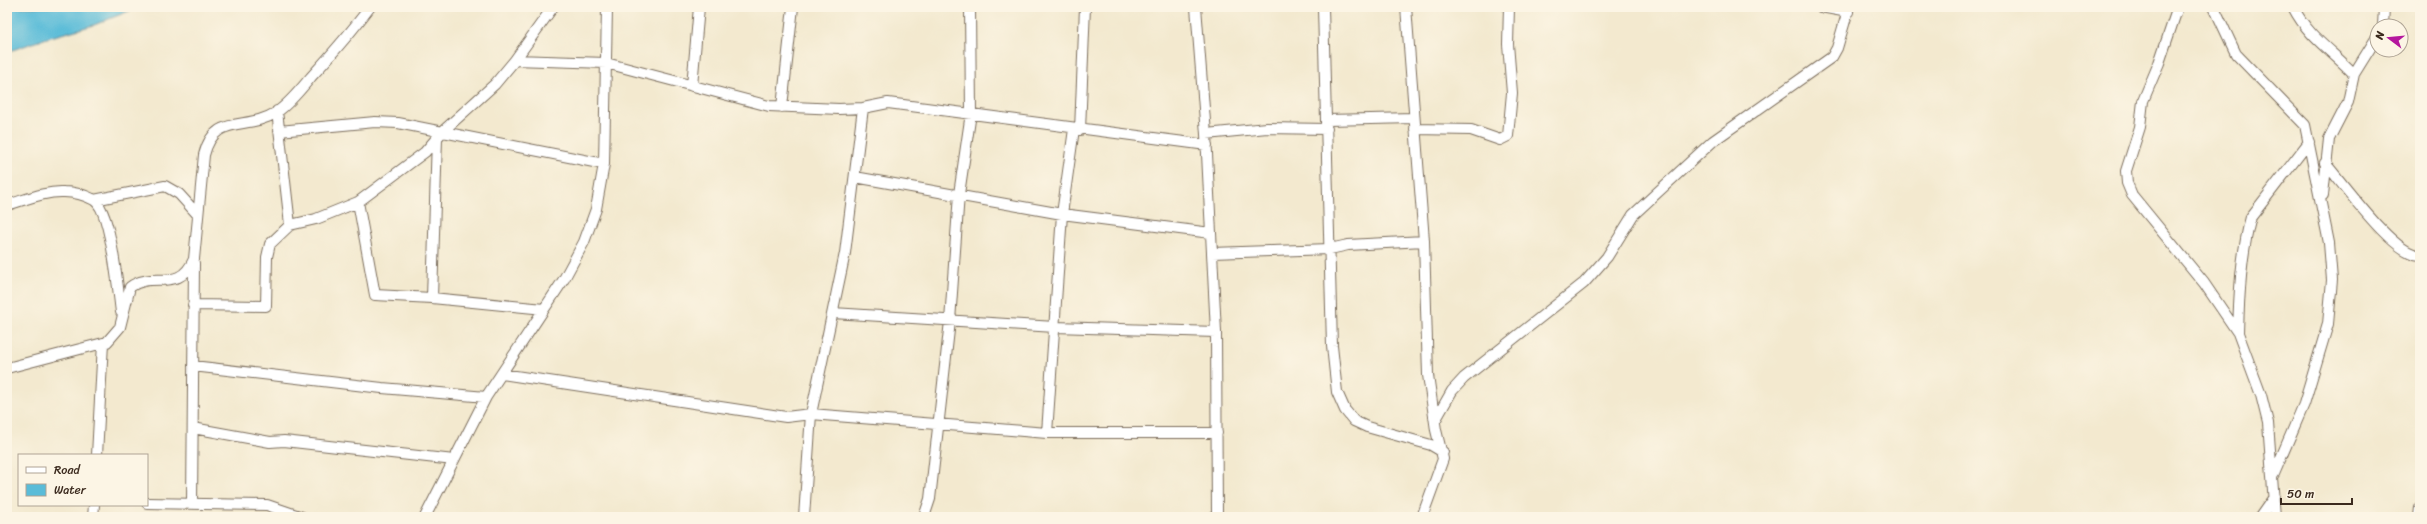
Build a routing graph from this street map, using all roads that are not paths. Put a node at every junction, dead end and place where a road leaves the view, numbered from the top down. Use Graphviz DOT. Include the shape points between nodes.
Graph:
graph roads {
  1 [pos="370,7"];
  2 [pos="553,7"];
  3 [pos="607,7"];
  4 [pos="699,7"];
  5 [pos="793,7"];
  6 [pos="970,7"];
  7 [pos="1085,7"];
  8 [pos="1196,7"];
  9 [pos="1323,7"];
  10 [pos="1406,7"];
  11 [pos="1509,7"];
  12 [pos="1821,7"];
  13 [pos="2178,7"];
  14 [pos="2214,7"];
  15 [pos="2293,7"];
  16 [pos="2384,7"];
  17 [pos="1849,9"];
  18 [pos="2383,18"];
  19 [pos="2369,50"];
  20 [pos="515,60"];
  21 [pos="606,63"];
  22 [pos="2354,74"];
  23 [pos="692,86"];
  24 [pos="782,107"];
  25 [pos="863,108"];
  26 [pos="277,111"];
  27 [pos="971,113"];
  28 [pos="1414,118"];
  29 [pos="1327,124"];
  30 [pos="1415,129"];
  31 [pos="1077,130"];
  32 [pos="279,131"];
  33 [pos="1206,134"];
  34 [pos="440,135"];
  35 [pos="2309,142"];
  36 [pos="1207,145"];
  37 [pos="2325,163"];
  38 [pos="604,164"];
  39 [pos="855,177"];
  40 [pos="959,194"];
  41 [pos="94,200"];
  42 [pos="358,202"];
  43 [pos="7,205"];
  44 [pos="2322,206"];
  45 [pos="1062,214"];
  46 [pos="198,215"];
  47 [pos="290,225"];
  48 [pos="1210,233"];
  49 [pos="1424,241"];
  50 [pos="1330,249"];
  51 [pos="1212,253"];
  52 [pos="2420,255"];
  53 [pos="194,259"];
  54 [pos="432,298"];
  55 [pos="193,305"];
  56 [pos="544,309"];
  57 [pos="833,313"];
  58 [pos="123,319"];
  59 [pos="950,321"];
  60 [pos="1056,326"];
  61 [pos="1216,332"];
  62 [pos="2238,334"];
  63 [pos="103,343"];
  64 [pos="194,366"];
  65 [pos="7,368"];
  66 [pos="502,374"];
  67 [pos="486,397"];
  68 [pos="811,414"];
  69 [pos="1436,419"];
  70 [pos="938,425"];
  71 [pos="193,428"];
  72 [pos="1046,433"];
  73 [pos="1217,433"];
  74 [pos="1443,452"];
  75 [pos="97,454"];
  76 [pos="454,460"];
  77 [pos="2274,476"];
  78 [pos="2274,497"];
  79 [pos="148,503"];
  80 [pos="192,504"];
  81 [pos="94,506"];
  82 [pos="2420,507"];
  83 [pos="94,517"];
  84 [pos="302,517"];
  85 [pos="425,517"];
  86 [pos="804,517"];
  87 [pos="924,517"];
  88 [pos="1217,517"];
  89 [pos="1422,517"];
  90 [pos="2260,517"];
  91 [pos="2275,517"];
  92 [pos="2419,517"];
  1 -- 26 [label="street" via="335,51"];
  2 -- 20 [label="street"];
  3 -- 21 [label="street"];
  4 -- 23 [label="street"];
  5 -- 24 [label="street"];
  6 -- 27 [label="street"];
  7 -- 31 [label="street"];
  8 -- 33 [label="street"];
  9 -- 29 [label="street"];
  10 -- 28 [label="street"];
  11 -- 30 [label="street" via="1508,44 1512,93 1508,136 1500,140 1471,130"];
  12 -- 17 [label="street"];
  13 -- 62 [label="street" via="2143,101 2140,127 2126,171 2127,183 2132,195 2204,283"];
  14 -- 35 [label="street" via="2236,54 2298,117 2306,128"];
  15 -- 22 [label="street" via="2302,25 2314,39"];
  16 -- 18 [label="street"];
  17 -- 69 [label="street" via="1832,57 1713,141 1684,167 1633,215 1607,256 1584,283 1464,378 1452,391"];
  19 -- 22 [label="street"];
  20 -- 21 [label="street"];
  20 -- 34 [label="street" via="477,102"];
  21 -- 23 [label="street"];
  21 -- 38 [label="street"];
  22 -- 37 [label="street" via="2348,102 2329,139"];
  23 -- 24 [label="street"];
  24 -- 25 [label="street"];
  25 -- 27 [label="street" via="888,103"];
  25 -- 39 [label="street"];
  26 -- 32 [label="street"];
  26 -- 46 [label="street" via="248,123 224,126 214,132 204,155"];
  27 -- 31 [label="street"];
  27 -- 40 [label="street"];
  28 -- 29 [label="street"];
  28 -- 30 [label="street"];
  29 -- 33 [label="street"];
  29 -- 50 [label="street"];
  30 -- 49 [label="street"];
  31 -- 36 [label="street"];
  31 -- 45 [label="street"];
  32 -- 34 [label="street" via="375,122 398,123"];
  32 -- 47 [label="street"];
  33 -- 36 [label="street"];
  34 -- 38 [label="street"];
  34 -- 42 [label="street" via="425,152"];
  34 -- 54 [label="street"];
  35 -- 44 [label="street"];
  35 -- 62 [label="street" via="2251,216 2247,230 2239,302"];
  36 -- 48 [label="street"];
  37 -- 44 [label="street"];
  37 -- 52 [label="street" via="2382,231 2410,253"];
  38 -- 56 [label="street" via="596,209 584,242"];
  39 -- 40 [label="street"];
  39 -- 57 [label="street" via="845,253"];
  40 -- 45 [label="street"];
  40 -- 59 [label="street"];
  41 -- 43 [label="street" via="64,192 49,193"];
  41 -- 46 [label="street" via="165,186 179,194"];
  41 -- 58 [label="street" via="100,206 107,224"];
  42 -- 47 [label="street" via="316,219"];
  42 -- 54 [label="street" via="375,295"];
  44 -- 77 [label="street" via="2332,280 2331,311 2304,404"];
  45 -- 48 [label="street"];
  45 -- 60 [label="street"];
  46 -- 53 [label="street"];
  47 -- 55 [label="street" via="270,244 268,250 266,306"];
  48 -- 51 [label="street"];
  49 -- 50 [label="street" via="1348,245"];
  49 -- 69 [label="street" via="1428,374"];
  50 -- 51 [label="street"];
  50 -- 74 [label="street" via="1332,346 1337,392 1345,410 1354,421 1367,427 1416,440"];
  51 -- 61 [label="street"];
  53 -- 55 [label="street"];
  53 -- 58 [label="street" via="181,278 141,282 130,287"];
  54 -- 56 [label="street"];
  55 -- 64 [label="street"];
  56 -- 66 [label="street"];
  57 -- 59 [label="street"];
  57 -- 68 [label="street"];
  58 -- 63 [label="street" via="115,335"];
  59 -- 60 [label="street"];
  59 -- 70 [label="street"];
  60 -- 61 [label="street"];
  60 -- 72 [label="street"];
  61 -- 73 [label="street"];
  62 -- 77 [label="street" via="2261,395 2268,422"];
  63 -- 65 [label="street"];
  63 -- 75 [label="street"];
  64 -- 67 [label="street" via="382,388"];
  64 -- 71 [label="street"];
  66 -- 67 [label="street"];
  66 -- 68 [label="street" via="770,415 796,417"];
  67 -- 76 [label="street"];
  68 -- 70 [label="street"];
  68 -- 86 [label="street"];
  69 -- 74 [label="street" via="1436,430"];
  70 -- 72 [label="street"];
  70 -- 87 [label="street" via="930,499"];
  71 -- 76 [label="street" via="270,442 284,441"];
  71 -- 80 [label="street"];
  72 -- 73 [label="street"];
  73 -- 88 [label="street"];
  74 -- 89 [label="street" via="1442,466"];
  76 -- 85 [label="street"];
  77 -- 78 [label="street"];
  78 -- 90 [label="street"];
  78 -- 91 [label="street"];
  79 -- 80 [label="street"];
  80 -- 84 [label="street" via="267,505"];
  81 -- 83 [label="street"];
  82 -- 92 [label="street"];
}
